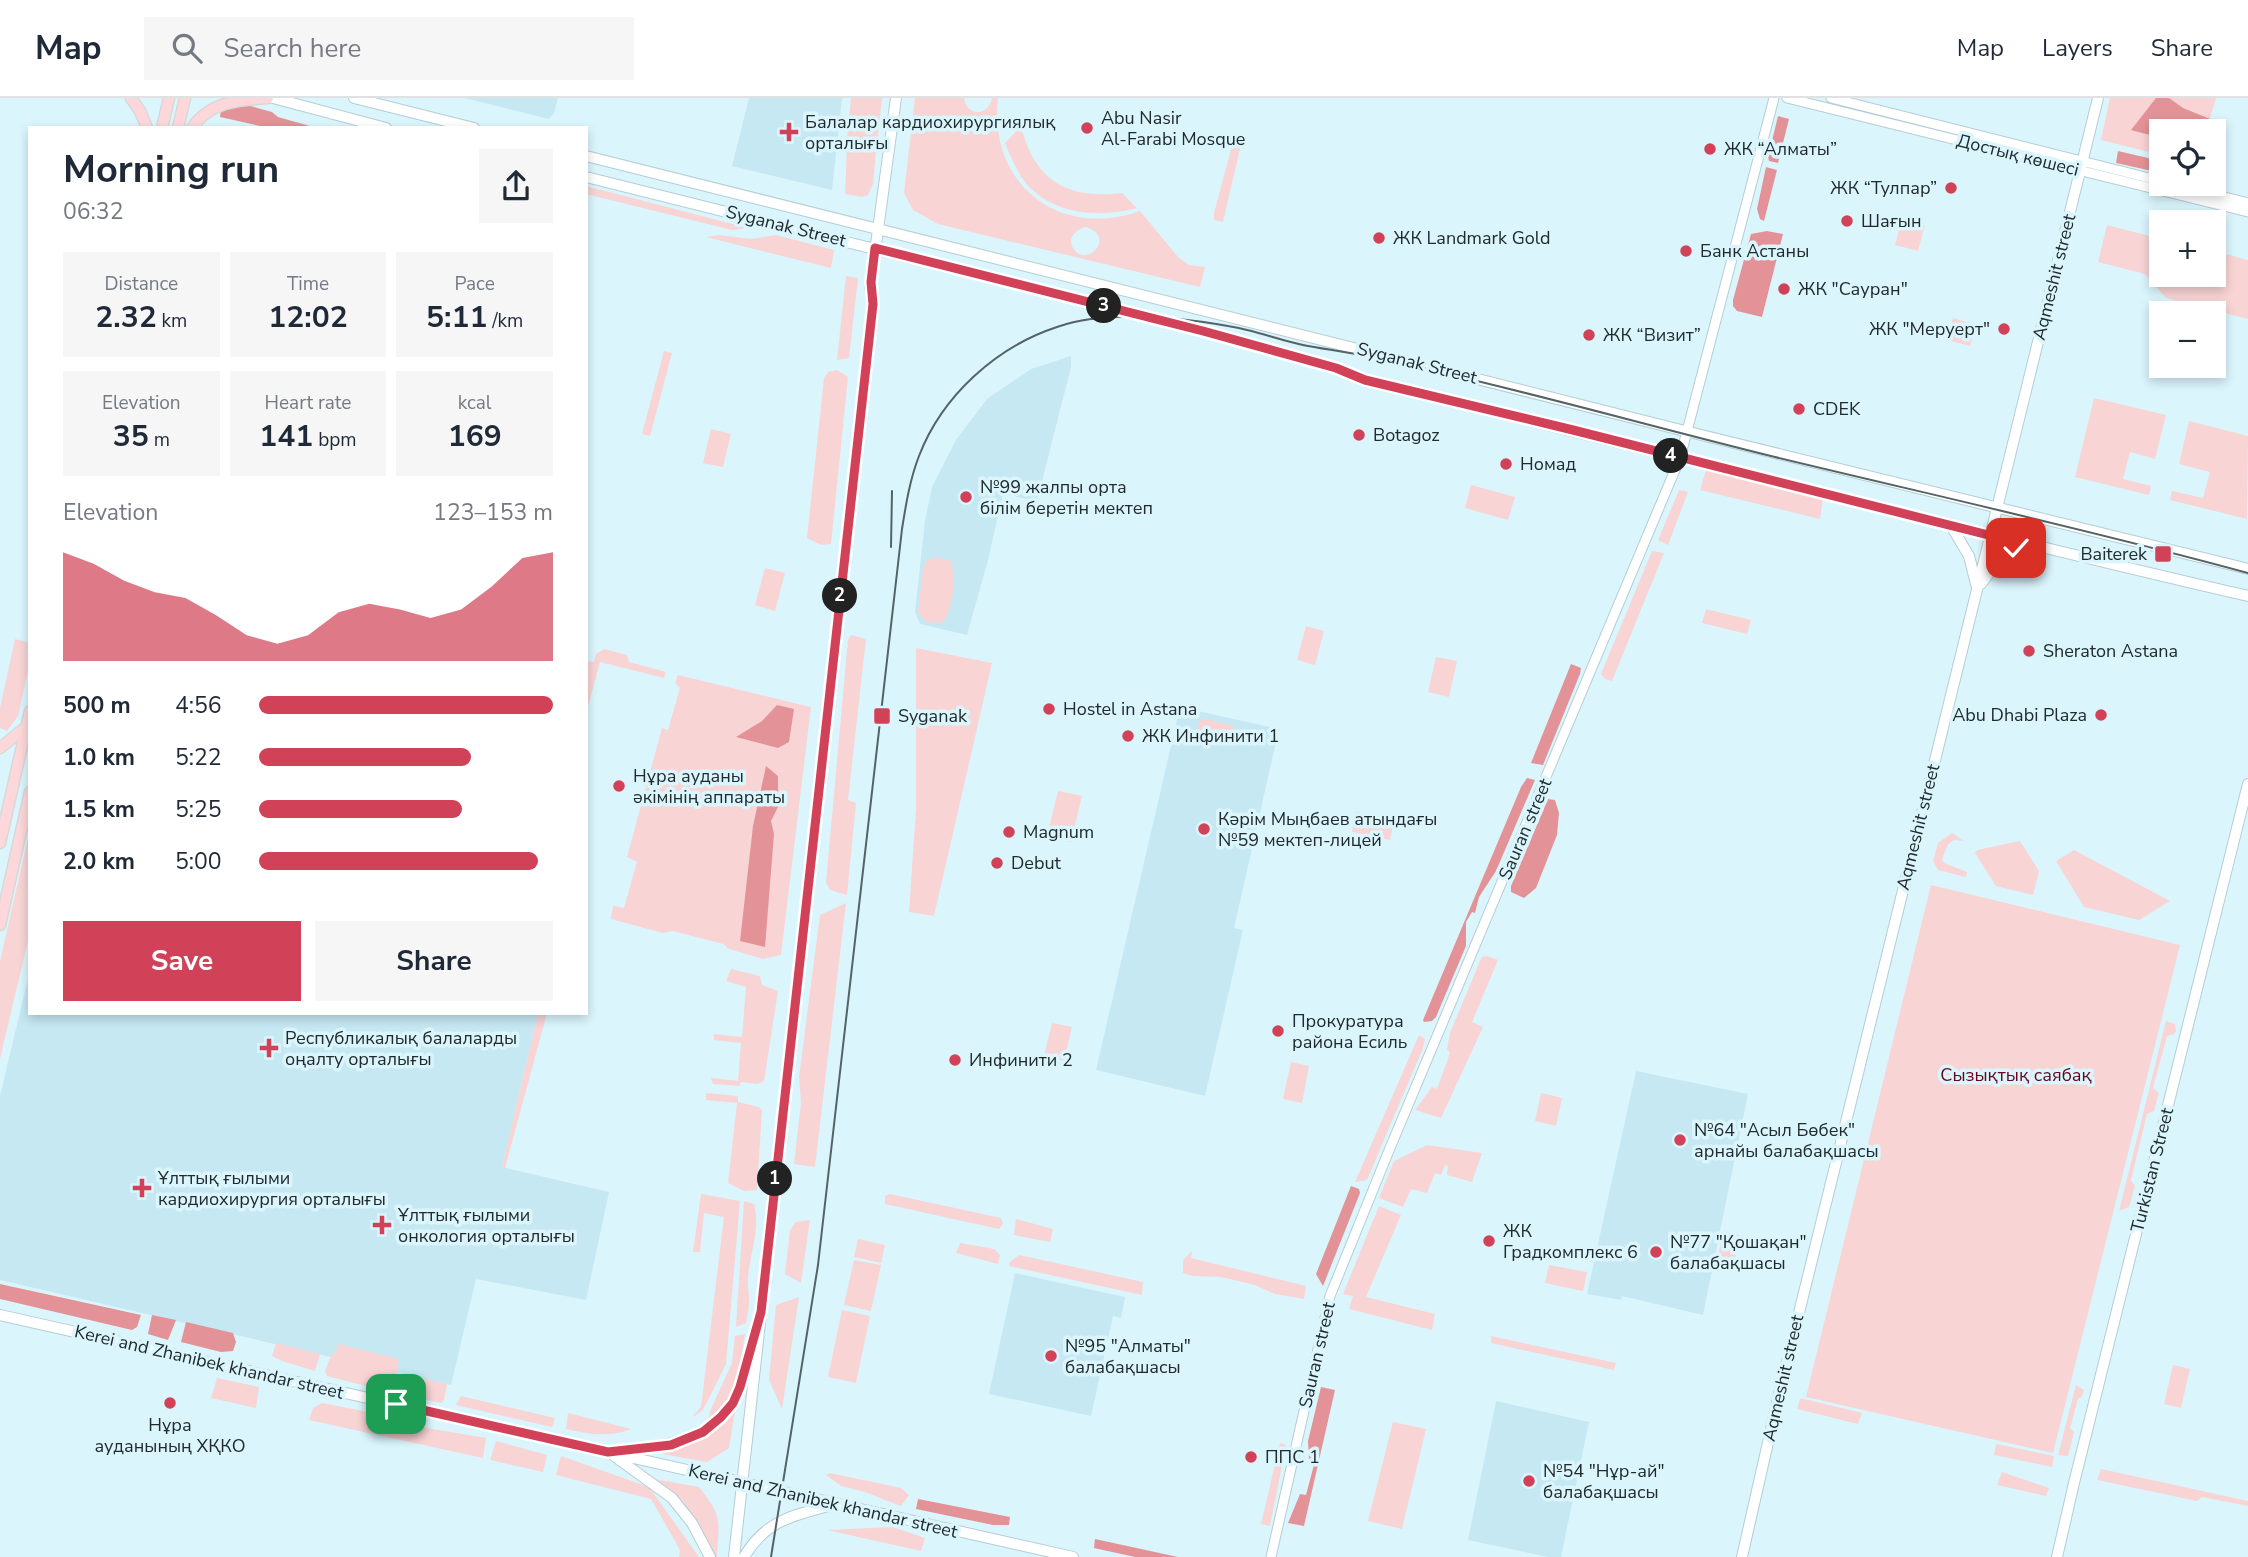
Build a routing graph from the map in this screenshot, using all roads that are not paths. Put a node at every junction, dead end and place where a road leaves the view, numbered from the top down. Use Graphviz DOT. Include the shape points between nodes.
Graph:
graph roads {
  1 [pos="131,98"];
  2 [pos="169,98"];
  3 [pos="185,98"];
  4 [pos="270,98"];
  5 [pos="354,98"];
  6 [pos="897,98"];
  7 [pos="1774,98"];
  8 [pos="1787,98"];
  9 [pos="1831,98"];
  10 [pos="2098,98"];
  11 [pos="450,125"];
  12 [pos="146,126"];
  13 [pos="162,126"];
  14 [pos="178,126"];
  15 [pos="194,126"];
  16 [pos="378,126"];
  17 [pos="588,156"];
  18 [pos="2081,166"];
  19 [pos="588,177"];
  20 [pos="2149,179"];
  21 [pos="2220,196"];
  22 [pos="2248,203"];
  23 [pos="2248,212"];
  24 [pos="878,228"];
  25 [pos="875,248"];
  26 [pos="1689,432"];
  27 [pos="1680,458"];
  28 [pos="1997,507"];
  29 [pos="1950,524"];
  30 [pos="1990,534"];
  31 [pos="2024,544"];
  32 [pos="2248,569"];
  33 [pos="1977,590"];
  34 [pos="2234,593"];
  35 [pos="2248,596"];
  36 [pos="2248,602"];
  37 [pos="28,719"];
  38 [pos="26,727"];
  39 [pos="0,748"];
  40 [pos="2248,784"];
  41 [pos="28,801"];
  42 [pos="0,843"];
  43 [pos="0,925"];
  44 [pos="761,1312"];
  45 [pos="0,1315"];
  46 [pos="608,1452"];
  47 [pos="742,1482"];
  48 [pos="835,1504"];
  49 [pos="710,1557"];
  50 [pos="734,1557"];
  51 [pos="744,1557"];
  52 [pos="1073,1557"];
  53 [pos="1271,1557"];
  54 [pos="1742,1557"];
  55 [pos="2057,1557"];
  1 -- 12 [label="main road"];
  2 -- 13 [label="main road"];
  3 -- 14 [label="main road"];
  4 -- 15 [label="main road" via="217,106"];
  4 -- 16 [label="main road"];
  5 -- 11 [label="main road"];
  6 -- 24 [label="main road"];
  7 -- 26 [label="street, Sauran street"];
  8 -- 18 [label="street, Достық көшесі"];
  9 -- 18 [label="street, Достық көшесі"];
  10 -- 18 [label="main road, Aqmeshit street"];
  17 -- 24 [label="main road, Syganak Street"];
  18 -- 20 [label="street, Достық көшесі"];
  18 -- 23 [label="street, Достық көшесі"];
  18 -- 28 [label="main road, Aqmeshit street"];
  19 -- 25 [label="main road, Syganak Street"];
  21 -- 22 [label="street"];
  24 -- 25 [label="main road"];
  24 -- 26 [label="main road, Syganak Street"];
  25 -- 27 [label="main road, Syganak Street" via="1203,331 1365,380"];
  25 -- 44 [label="main road"];
  26 -- 27 [label="street, Sauran street"];
  26 -- 28 [label="main road, Syganak Street"];
  27 -- 29 [label="main road, Syganak Street"];
  27 -- 53 [label="street, Sauran street" via="1330,1296"];
  28 -- 30 [label="main road, Aqmeshit street"];
  28 -- 32 [label="main road, Syganak Street"];
  29 -- 30 [label="main road, Syganak Street"];
  29 -- 33 [label="main road" via="1969,556"];
  30 -- 31 [label="main road, Syganak Street"];
  30 -- 33 [label="main road, Aqmeshit street"];
  31 -- 33 [label="main road" via="2002,556"];
  31 -- 34 [label="main road, Syganak Street"];
  33 -- 54 [label="main road, Aqmeshit street"];
  34 -- 35 [label="main road, Syganak Street"];
  34 -- 36 [label="main road"];
  37 -- 38 [label="main road"];
  38 -- 39 [label="main road"];
  38 -- 42 [label="main road"];
  40 -- 55 [label="main road, Turkistan Street"];
  41 -- 43 [label="main road"];
  44 -- 46 [label="main road" via="740,1387 721,1417 703,1432 671,1445"];
  44 -- 47 [label="main road"];
  45 -- 46 [label="main road, Kerei and Zhanibek khandar street"];
  46 -- 47 [label="main road, Kerei and Zhanibek khandar street"];
  46 -- 49 [label="main road" via="672,1498 692,1522"];
  47 -- 48 [label="main road, Kerei and Zhanibek khandar street"];
  47 -- 50 [label="main road"];
  48 -- 51 [label="main road" via="769,1527"];
  48 -- 52 [label="main road, Kerei and Zhanibek khandar street"];
}
